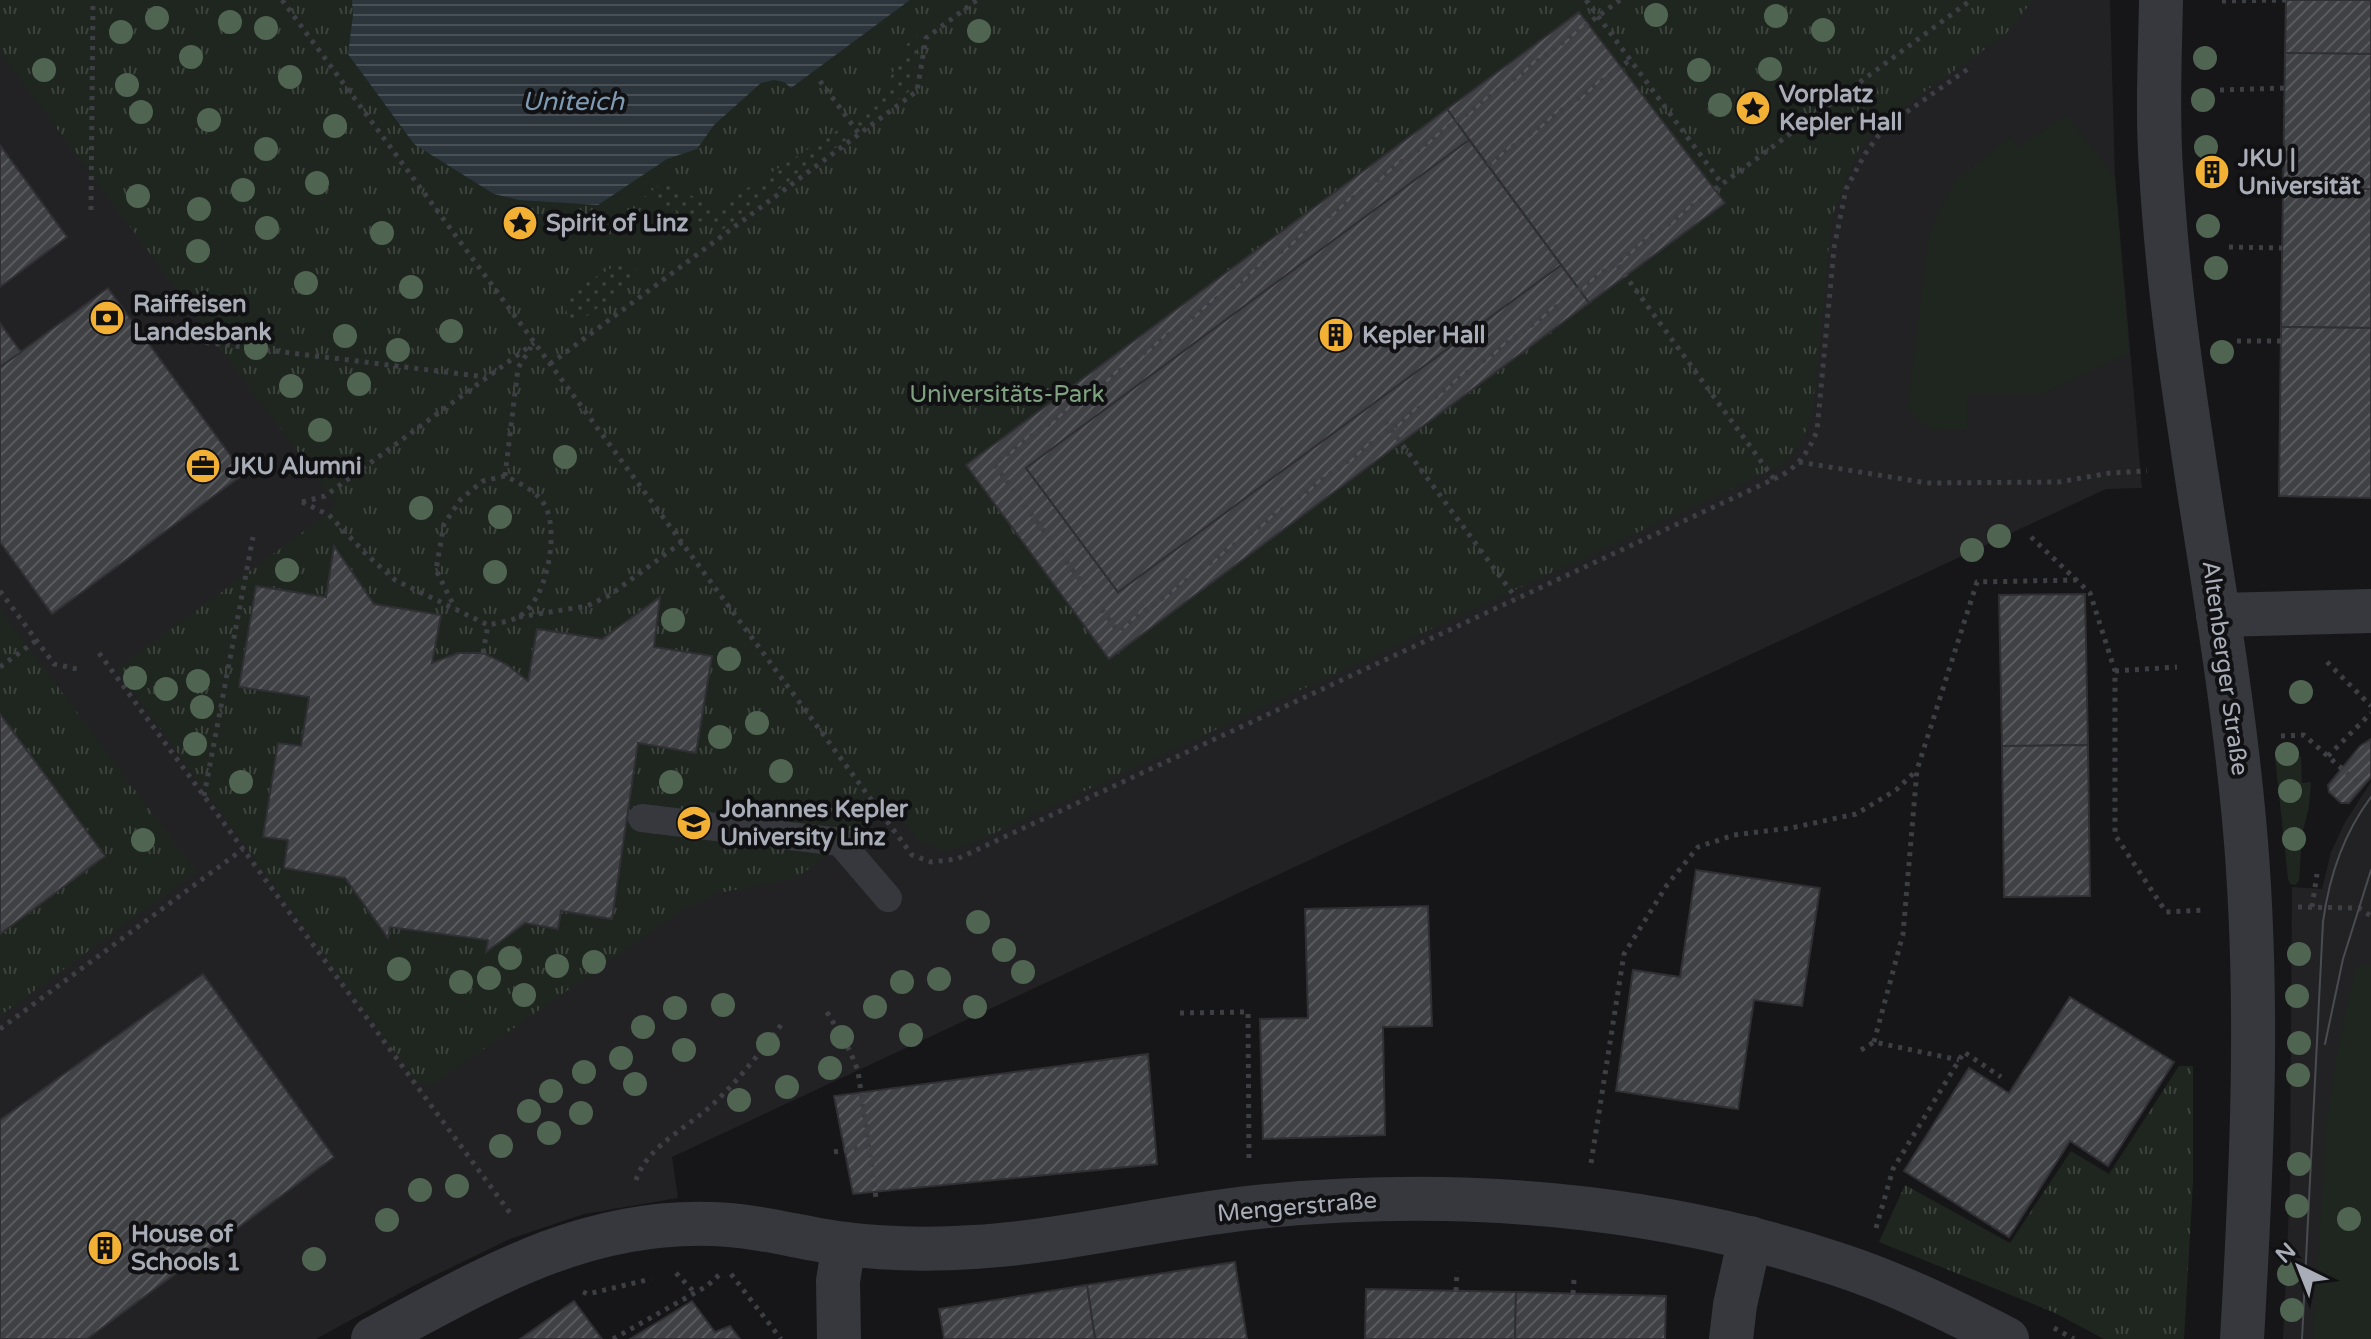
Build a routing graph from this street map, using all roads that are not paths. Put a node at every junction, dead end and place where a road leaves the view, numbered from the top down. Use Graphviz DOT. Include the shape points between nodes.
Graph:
graph roads {
  1 [pos="2161,0"];
  2 [pos="2371,611"];
  3 [pos="2218,615"];
  4 [pos="642,818"];
  5 [pos="888,898"];
  6 [pos="1750,1238"];
  7 [pos="844,1244"];
  8 [pos="373,1339"];
  9 [pos="839,1339"];
  10 [pos="1731,1339"];
  11 [pos="2007,1339"];
  12 [pos="2242,1339"];
  1 -- 3 [label="street, Altenberger Straße" via="2162,188 2178,347"];
  2 -- 3 [label="street"];
  3 -- 12 [label="street, Altenberger Straße" via="2238,761 2249,907 2254,1085"];
  4 -- 5 [label="lane" via="840,842"];
  6 -- 7 [label="street, Mengerstraße" via="1528,1203 1408,1198 1267,1206 975,1247"];
  6 -- 10 [label="street"];
  6 -- 11 [label="street, Mengerstraße" via="1839,1264"];
  7 -- 8 [label="street, Mengerstraße" via="717,1224 662,1224 592,1236 489,1277"];
  7 -- 9 [label="street" via="838,1281"];
}
